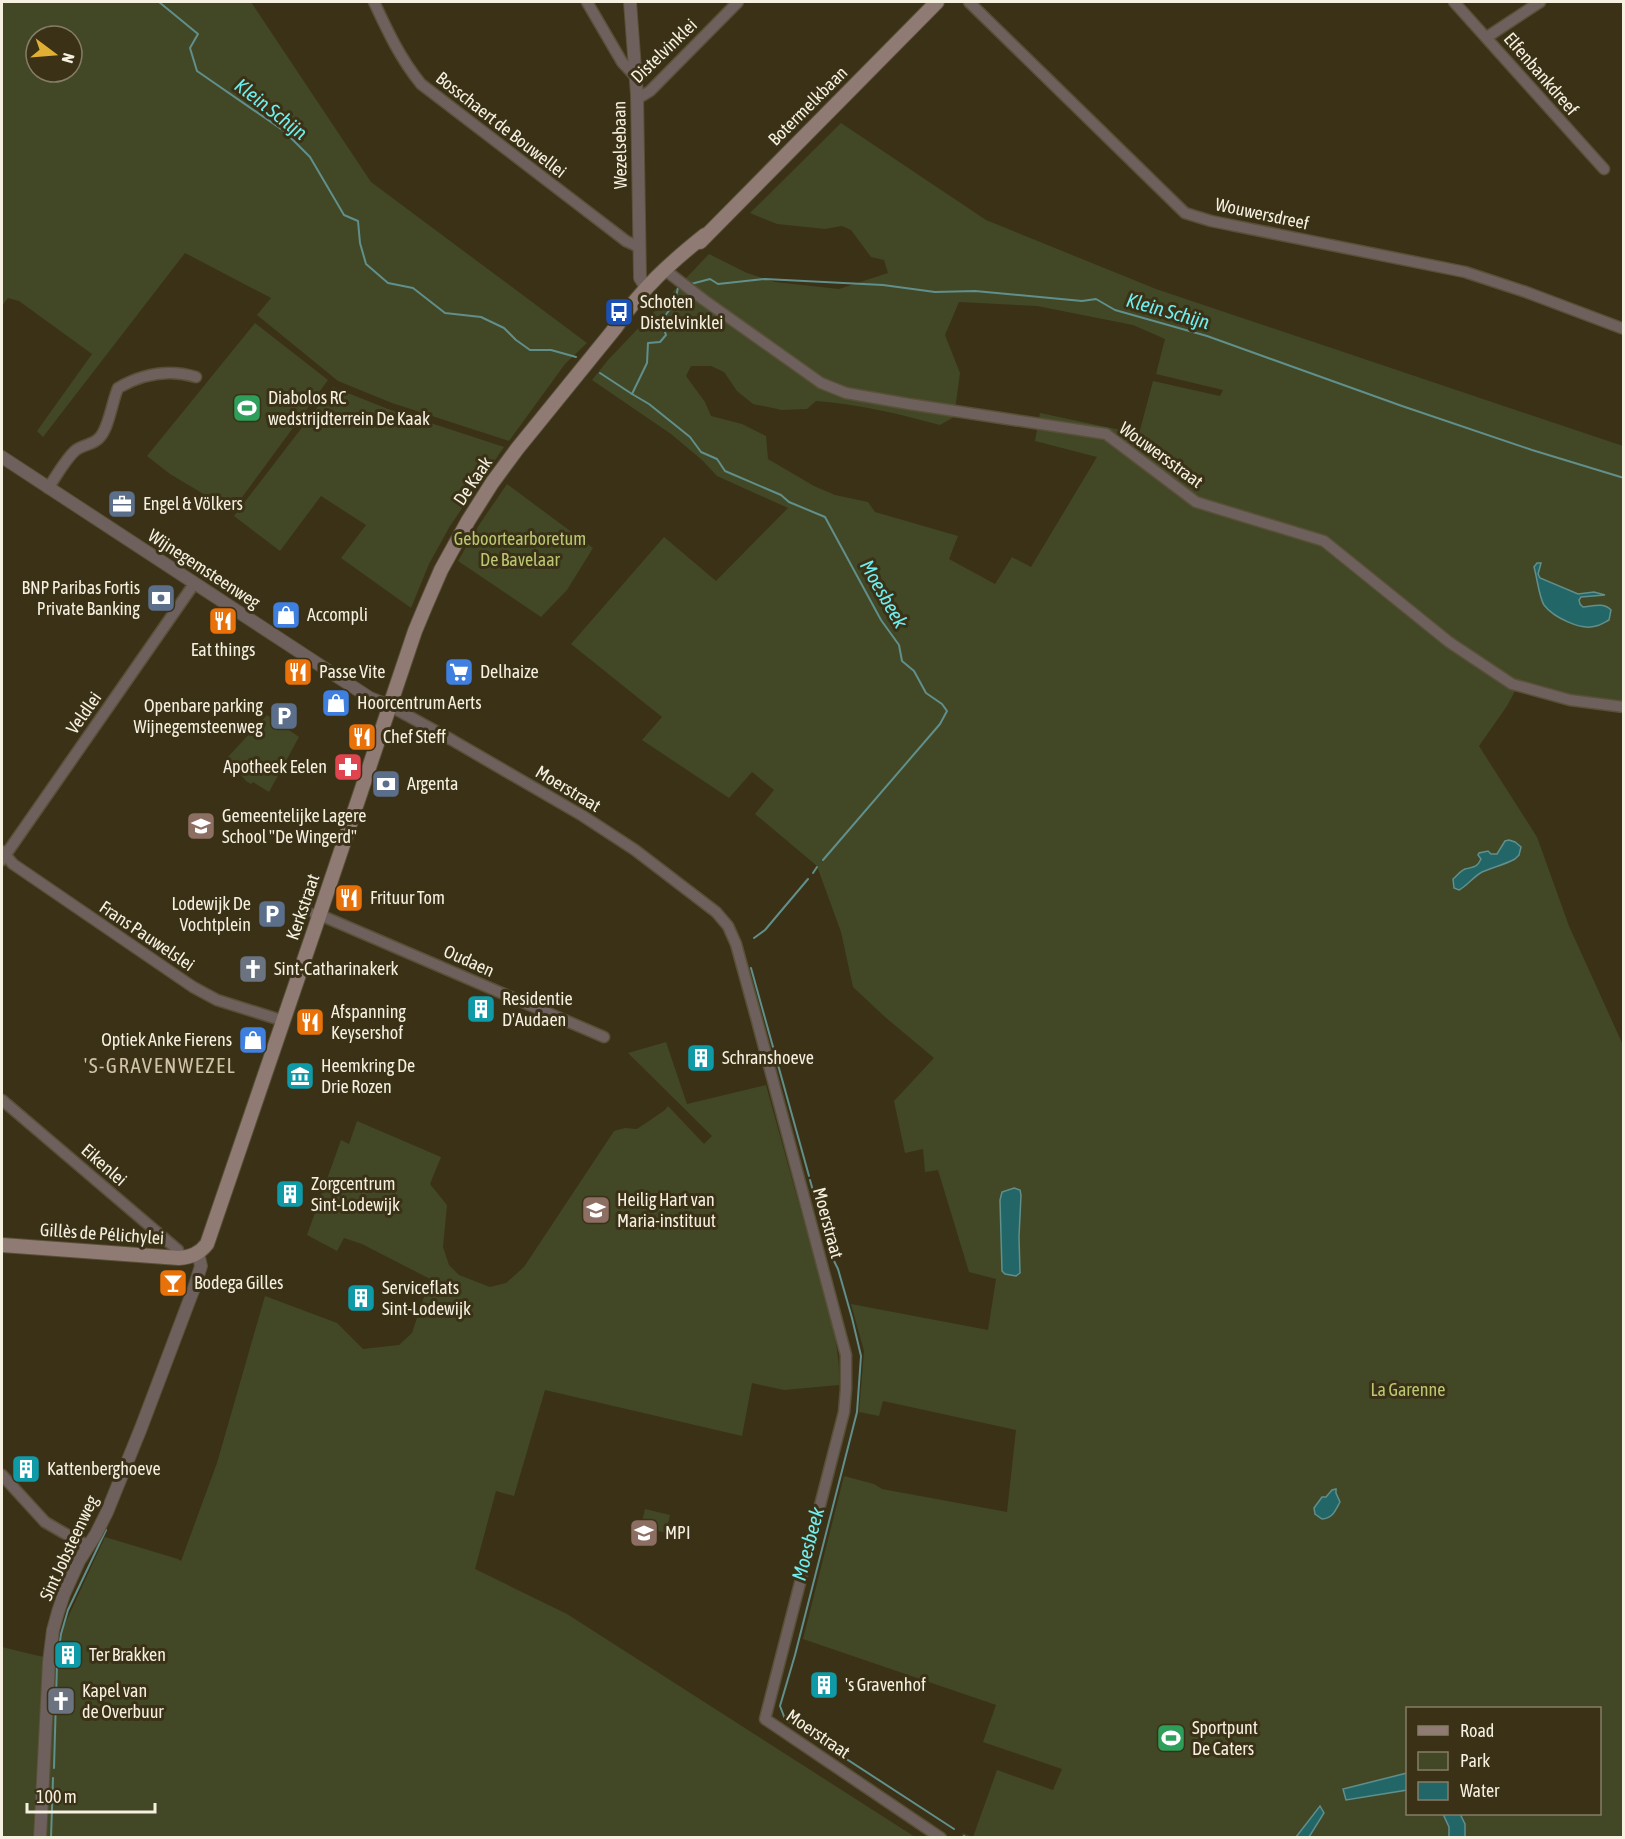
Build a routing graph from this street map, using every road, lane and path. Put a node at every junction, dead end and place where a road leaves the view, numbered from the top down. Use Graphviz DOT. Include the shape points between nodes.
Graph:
graph roads {
  1 [pos="374,2"];
  2 [pos="587,2"];
  3 [pos="630,2"];
  4 [pos="738,2"];
  5 [pos="937,2"];
  6 [pos="969,2"];
  7 [pos="1454,2"];
  8 [pos="1540,2"];
  9 [pos="1487,37"];
  10 [pos="636,76"];
  11 [pos="637,99"];
  12 [pos="1604,169"];
  13 [pos="639,247"];
  14 [pos="668,272"];
  15 [pos="646,287"];
  16 [pos="616,327"];
  17 [pos="1623,329"];
  18 [pos="590,360"];
  19 [pos="196,377"];
  20 [pos="2,458"];
  21 [pos="48,488"];
  22 [pos="194,584"];
  23 [pos="390,706"];
  24 [pos="1623,707"];
  25 [pos="3,855"];
  26 [pos="313,913"];
  27 [pos="284,1021"];
  28 [pos="604,1037"];
  29 [pos="2,1100"];
  30 [pos="2,1245"];
  31 [pos="198,1253"];
  32 [pos="178,1254"];
  33 [pos="2,1475"];
  34 [pos="89,1546"];
  35 [pos="40,1838"];
  36 [pos="941,1838"];
  1 -- 13 [label="street, Bosschaert de Bouwellei" via="396,49 421,84"];
  2 -- 10 [label="street" via="622,62"];
  3 -- 10 [label="street, Wezelsebaan"];
  4 -- 11 [label="street, Distelvinklei" via="650,91"];
  5 -- 14 [label="main road, Botermelkbaan"];
  6 -- 17 [label="street, Wouwersdreef" via="1185,213 1465,272"];
  7 -- 9 [label="street, Elfenbankdreef"];
  8 -- 9 [label="street"];
  9 -- 12 [label="street, Elfenbankdreef"];
  10 -- 11 [label="street, Wezelsebaan"];
  11 -- 13 [label="street, Wezelsebaan"];
  13 -- 15 [label="street, Wezelsebaan" via="640,278"];
  14 -- 15 [label="main road, Botermelkbaan"];
  14 -- 16 [label="main road, Botermelkbaan"];
  14 -- 24 [label="street, Wouwersstraat" via="821,382 846,393 1106,434 1196,502 1324,541 1449,642 1512,684 1570,700"];
  15 -- 16 [label="main road, Botermelkbaan"];
  16 -- 18 [label="main road, Botermelkbaan"];
  18 -- 23 [label="main road, De Kaak" via="517,449 468,521 441,570 415,631"];
  19 -- 21 [label="street" via="165,372 118,388 104,432 94,443 75,451"];
  20 -- 21 [label="street, Wijnegemsteenweg"];
  21 -- 22 [label="street, Wijnegemsteenweg"];
  22 -- 23 [label="street, Wijnegemsteenweg" via="370,698"];
  22 -- 25 [label="street, Veldlei"];
  23 -- 26 [label="main road, Kerkstraat"];
  23 -- 36 [label="street, Moerstraat" via="583,816 635,850 716,912 728,926 846,1355 844,1412 765,1719"];
  25 -- 27 [label="street, Frans Pauwelslei" via="200,991"];
  26 -- 27 [label="main road, Kerkstraat"];
  26 -- 28 [label="street, Oudaen"];
  27 -- 31 [label="main road, Kerkstraat" via="210,1236"];
  29 -- 32 [label="street, Eikenlei"];
  30 -- 32 [label="main road, Gillès de Pélichylei"];
  31 -- 32 [label="main road, Gillès de Pélichylei" via="190,1257"];
  31 -- 34 [label="street, Sint Jobsteenweg" via="192,1264 194,1288 107,1512"];
  33 -- 34 [label="street" via="45,1522"];
  34 -- 35 [label="street, Sint Jobsteenweg" via="64,1594 52,1630"];
}
